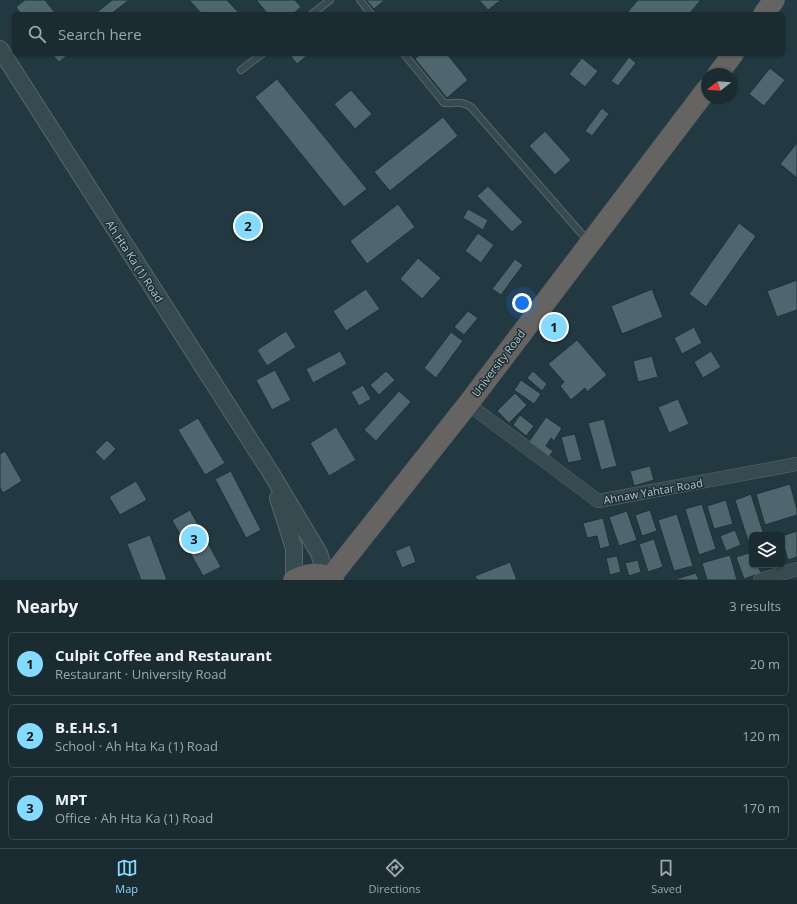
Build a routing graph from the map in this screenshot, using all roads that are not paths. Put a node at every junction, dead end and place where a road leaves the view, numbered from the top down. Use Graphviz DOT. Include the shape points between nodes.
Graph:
graph roads {
  1 [pos="330,0"];
  2 [pos="360,0"];
  3 [pos="774,0"];
  4 [pos="315,12"];
  5 [pos="369,12"];
  6 [pos="765,12"];
  7 [pos="0,49"];
  8 [pos="259,56"];
  9 [pos="406,56"];
  10 [pos="732,56"];
  11 [pos="722,68"];
  12 [pos="241,70"];
  13 [pos="701,97"];
  14 [pos="589,243"];
  15 [pos="468,404"];
  16 [pos="797,464"];
  17 [pos="271,473"];
  18 [pos="797,569"];
  19 [pos="330,578"];
  20 [pos="294,580"];
  21 [pos="760,580"];
  1 -- 4 [label="lane"];
  2 -- 5 [label="lane"];
  3 -- 6 [label="highway"];
  7 -- 17 [label="street, Ah Hta Ka (1) Road"];
  8 -- 12 [label="lane"];
  9 -- 14 [label="lane" via="444,103 458,102 471,107"];
  10 -- 11 [label="highway"];
  13 -- 14 [label="highway, University Road"];
  14 -- 15 [label="highway, University Road"];
  15 -- 16 [label="street, Ahnaw Yahtar Road" via="598,501"];
  15 -- 19 [label="highway, University Road"];
  17 -- 19 [label="street" via="319,553"];
  17 -- 20 [label="street" via="294,548"];
  18 -- 21 [label="street"];
  19 -- 20 [label="highway" via="315,574 304,575"];
}
